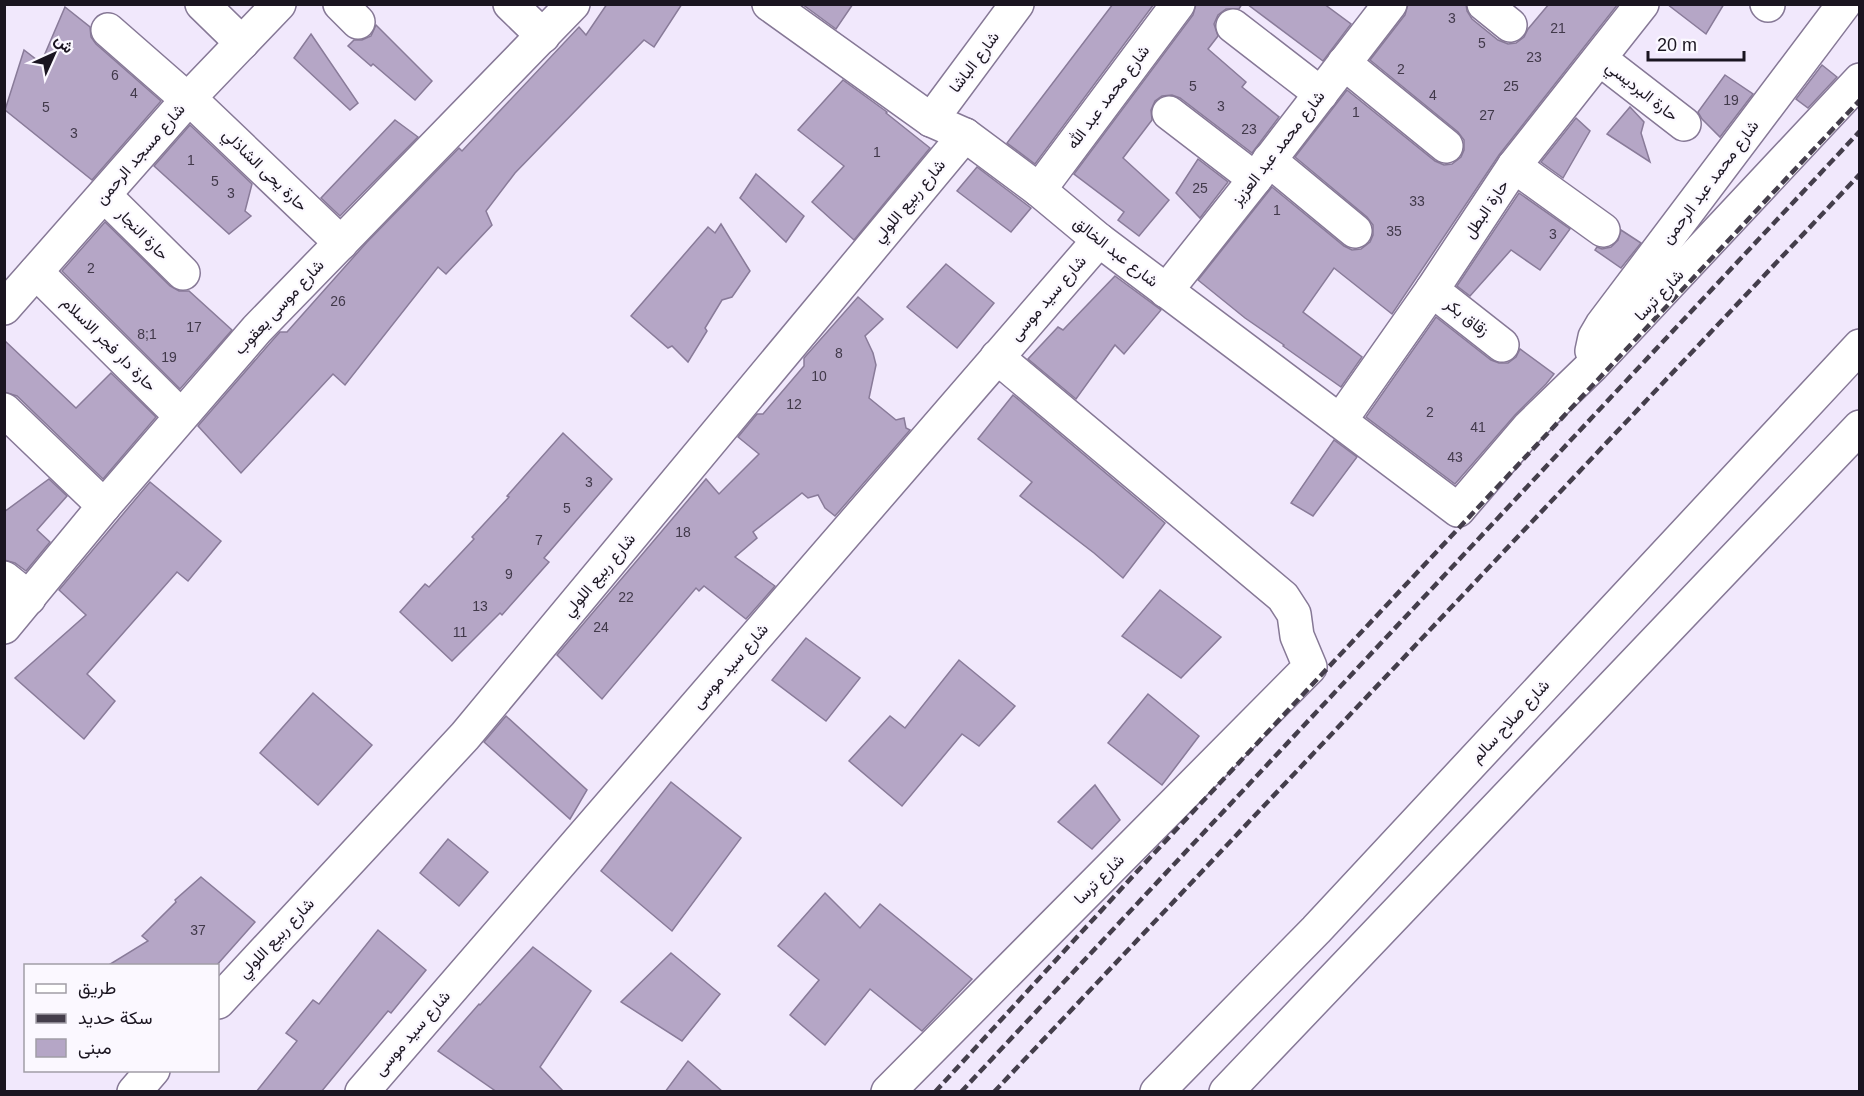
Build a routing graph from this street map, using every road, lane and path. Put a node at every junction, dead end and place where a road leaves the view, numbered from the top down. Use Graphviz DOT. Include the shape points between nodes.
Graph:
graph roads {
  1 [pos="202,4"];
  2 [pos="279,4"];
  3 [pos="510,4"];
  4 [pos="573,4"];
  5 [pos="769,4"];
  6 [pos="1017,4"];
  7 [pos="1178,4"];
  8 [pos="1484,4"];
  9 [pos="1642,4"];
  10 [pos="1844,4"];
  11 [pos="1389,5"];
  12 [pos="1233,26"];
  13 [pos="1510,26"];
  14 [pos="108,30"];
  15 [pos="543,36"];
  16 [pos="242,43"];
  17 [pos="1600,59"];
  18 [pos="1344,63"];
  19 [pos="1860,80"];
  20 [pos="1321,94"];
  21 [pos="188,99"];
  22 [pos="1169,113"];
  23 [pos="931,120"];
  24 [pos="1683,124"];
  25 [pos="965,135"];
  26 [pos="1446,146"];
  27 [pos="1514,166"];
  28 [pos="1262,170"];
  29 [pos="1039,190"];
  30 [pos="104,195"];
  31 [pos="1603,230"];
  32 [pos="1355,231"];
  33 [pos="1099,240"];
  34 [pos="341,243"];
  35 [pos="36,272"];
  36 [pos="183,273"];
  37 [pos="1432,290"];
  38 [pos="1166,291"];
  39 [pos="4,308"];
  40 [pos="1502,345"];
  41 [pos="1860,346"];
  42 [pos="998,357"];
  43 [pos="1593,365"];
  44 [pos="4,410"];
  45 [pos="181,416"];
  46 [pos="1340,421"];
  47 [pos="1860,427"];
  48 [pos="104,506"];
  49 [pos="1458,510"];
  50 [pos="4,578"];
  51 [pos="29,598"];
  52 [pos="4,627"];
  53 [pos="1510,721"];
  54 [pos="1545,757"];
  55 [pos="219,1001"];
  56 [pos="152,1072"];
  57 [pos="134,1092"];
  58 [pos="362,1092"];
  59 [pos="888,1092"];
  60 [pos="1157,1092"];
  61 [pos="1226,1092"];
  1 -- 16 [label="main road"];
  2 -- 16 [label="main road, شارع مسجد الرحمن"];
  3 -- 15 [label="main road"];
  4 -- 15 [label="main road, شارع موسى يعقوب"];
  5 -- 23 [label="main road, شارع عبد الخالق"];
  6 -- 23 [label="main road, شارع الباشا"];
  7 -- 29 [label="main road, شارع محمد عبد الله"];
  8 -- 13 [label="main road"];
  9 -- 17 [label="main road, حارة البطل"];
  10 -- 43 [label="main road, شارع محمد عبد الرحمن" via="1602,325 1595,337"];
  11 -- 18 [label="main road, شارع محمد عبد العزيز"];
  12 -- 20 [label="main road"];
  14 -- 21 [label="main road, حارة يحى الشاذلي"];
  15 -- 34 [label="main road, شارع موسى يعقوب"];
  16 -- 21 [label="main road, شارع مسجد الرحمن"];
  17 -- 24 [label="main road, حارة البرديسي"];
  17 -- 27 [label="main road, حارة البطل"];
  18 -- 20 [label="main road, شارع محمد عبد العزيز"];
  18 -- 26 [label="main road"];
  19 -- 43 [label="main road, شارع ترسا"];
  20 -- 28 [label="main road, شارع محمد عبد العزيز"];
  21 -- 30 [label="main road, شارع مسجد الرحمن"];
  21 -- 34 [label="main road, حارة يحى الشاذلي"];
  22 -- 28 [label="main road"];
  23 -- 25 [label="main road, شارع عبد الخالق"];
  25 -- 29 [label="main road, شارع عبد الخالق"];
  25 -- 55 [label="main road, شارع ربيع اللولي" via="465,736"];
  27 -- 31 [label="main road"];
  27 -- 37 [label="main road, حارة البطل"];
  28 -- 32 [label="main road"];
  28 -- 38 [label="main road, شارع محمد عبد العزيز"];
  29 -- 33 [label="main road, شارع عبد الخالق"];
  30 -- 35 [label="main road, شارع مسجد الرحمن"];
  30 -- 36 [label="main road, حارة النجار"];
  33 -- 38 [label="main road, شارع عبد الخالق"];
  33 -- 42 [label="main road, شارع سيد موسى"];
  34 -- 45 [label="main road, شارع موسى يعقوب" via="257,329"];
  35 -- 39 [label="main road, شارع مسجد الرحمن"];
  35 -- 45 [label="main road, حارة دار فجر الاسلام"];
  37 -- 40 [label="main road, زقاق بكر"];
  37 -- 46 [label="main road, حارة البطل"];
  38 -- 46 [label="main road, شارع عبد الخالق"];
  41 -- 53 [label="main road, شارع صلاح سالم"];
  42 -- 58 [label="main road, شارع سيد موسى"];
  42 -- 59 [label="main road, شارع ترسا" via="1283,597 1294,614 1297,636 1310,668"];
  43 -- 49 [label="main road, شارع ترسا" via="1529,427"];
  44 -- 48 [label="main road"];
  45 -- 48 [label="main road, شارع موسى يعقوب"];
  46 -- 49 [label="main road, شارع عبد الخالق"];
  47 -- 54 [label="main road"];
  48 -- 51 [label="main road, شارع موسى يعقوب"];
  50 -- 51 [label="main road"];
  51 -- 52 [label="main road, شارع موسى يعقوب"];
  53 -- 54 [label="main road"];
  53 -- 60 [label="main road, شارع صلاح سالم" via="1316,930"];
  54 -- 61 [label="main road"];
  56 -- 57 [label="main road"];
}
